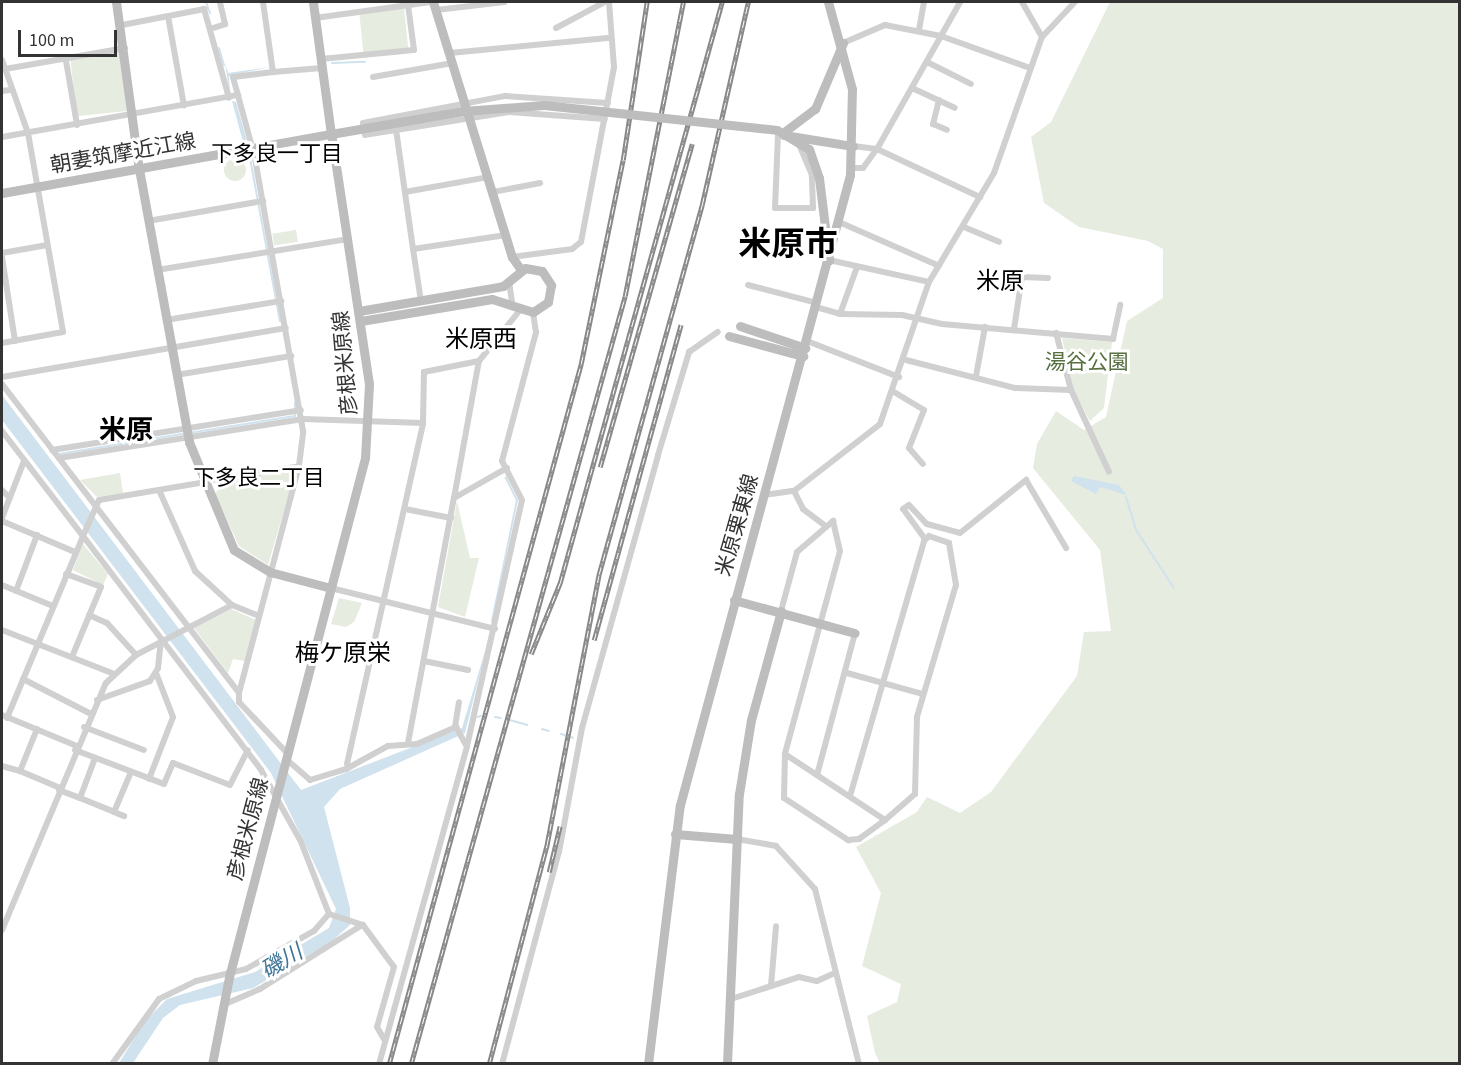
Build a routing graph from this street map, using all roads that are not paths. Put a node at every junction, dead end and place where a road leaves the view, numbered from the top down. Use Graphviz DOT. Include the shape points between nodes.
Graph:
graph roads {
  1 [pos="116,2"];
  2 [pos="220,2"];
  3 [pos="263,2"];
  4 [pos="313,2"];
  5 [pos="505,2"];
  6 [pos="607,2"];
  7 [pos="828,2"];
  8 [pos="924,2"];
  9 [pos="960,2"];
  10 [pos="1022,2"];
  11 [pos="1075,2"];
  12 [pos="434,4"];
  13 [pos="408,5"];
  14 [pos="168,16"];
  15 [pos="315,18"];
  16 [pos="122,25"];
  17 [pos="212,28"];
  18 [pos="556,28"];
  19 [pos="919,30"];
  20 [pos="941,36"];
  21 [pos="1042,37"];
  22 [pos="610,38"];
  23 [pos="843,43"];
  24 [pos="126,47"];
  25 [pos="450,53"];
  26 [pos="2,60"];
  27 [pos="66,61"];
  28 [pos="927,62"];
  29 [pos="453,63"];
  30 [pos="321,64"];
  31 [pos="5,69"];
  32 [pos="1030,69"];
  33 [pos="273,72"];
  34 [pos="373,77"];
  35 [pos="971,84"];
  36 [pos="912,88"];
  37 [pos="10,90"];
  38 [pos="2,91"];
  39 [pos="233,97"];
  40 [pos="939,100"];
  41 [pos="608,103"];
  42 [pos="184,106"];
  43 [pos="955,108"];
  44 [pos="466,110"];
  45 [pos="134,115"];
  46 [pos="605,119"];
  47 [pos="77,125"];
  48 [pos="361,128"];
  49 [pos="740,128"];
  50 [pos="396,130"];
  51 [pos="947,130"];
  52 [pos="28,133"];
  53 [pos="331,134"];
  54 [pos="785,134"];
  55 [pos="2,137"];
  56 [pos="853,146"];
  57 [pos="253,149"];
  58 [pos="877,149"];
  59 [pos="851,168"];
  60 [pos="139,169"];
  61 [pos="488,177"];
  62 [pos="540,183"];
  63 [pos="38,187"];
  64 [pos="405,192"];
  65 [pos="493,192"];
  66 [pos="2,193"];
  67 [pos="980,197"];
  68 [pos="260,202"];
  69 [pos="148,220"];
  70 [pos="838,222"];
  71 [pos="964,227"];
  72 [pos="506,235"];
  73 [pos="348,239"];
  74 [pos="999,242"];
  75 [pos="47,245"];
  76 [pos="413,249"];
  77 [pos="269,252"];
  78 [pos="2,255"];
  79 [pos="512,257"];
  80 [pos="829,260"];
  81 [pos="939,266"];
  82 [pos="857,267"];
  83 [pos="157,270"];
  84 [pos="521,270"];
  85 [pos="1048,278"];
  86 [pos="509,281"];
  87 [pos="929,282"];
  88 [pos="748,285"];
  89 [pos="421,300"];
  90 [pos="278,301"];
  91 [pos="512,303"];
  92 [pos="816,305"];
  93 [pos="1120,305"];
  94 [pos="520,310"];
  95 [pos="359,311"];
  96 [pos="534,312"];
  97 [pos="840,314"];
  98 [pos="918,319"];
  99 [pos="166,320"];
  100 [pos="361,321"];
  101 [pos="740,326"];
  102 [pos="985,327"];
  103 [pos="283,329"];
  104 [pos="1014,329"];
  105 [pos="718,332"];
  106 [pos="1056,333"];
  107 [pos="729,336"];
  108 [pos="15,341"];
  109 [pos="2,343"];
  110 [pos="171,348"];
  111 [pos="805,349"];
  112 [pos="288,357"];
  113 [pos="906,360"];
  114 [pos="479,361"];
  115 [pos="176,375"];
  116 [pos="976,376"];
  117 [pos="2,377"];
  118 [pos="899,377"];
  119 [pos="2,384"];
  120 [pos="1071,390"];
  121 [pos="894,392"];
  122 [pos="301,410"];
  123 [pos="303,419"];
  124 [pos="369,420"];
  125 [pos="423,423"];
  126 [pos="2,431"];
  127 [pos="186,433"];
  128 [pos="55,454"];
  129 [pos="24,461"];
  130 [pos="923,464"];
  131 [pos="299,466"];
  132 [pos="507,468"];
  133 [pos="1109,472"];
  134 [pos="205,482"];
  135 [pos="2,490"];
  136 [pos="159,490"];
  137 [pos="794,491"];
  138 [pos="764,495"];
  139 [pos="10,498"];
  140 [pos="454,498"];
  141 [pos="94,508"];
  142 [pos="405,509"];
  143 [pos="451,518"];
  144 [pos="2,520"];
  145 [pos="824,525"];
  146 [pos="84,534"];
  147 [pos="36,535"];
  148 [pos="925,539"];
  149 [pos="1066,548"];
  150 [pos="75,552"];
  151 [pos="270,572"];
  152 [pos="66,574"];
  153 [pos="2,585"];
  154 [pos="331,588"];
  155 [pos="16,591"];
  156 [pos="734,600"];
  157 [pos="383,602"];
  158 [pos="232,605"];
  159 [pos="53,606"];
  160 [pos="781,611"];
  161 [pos="433,614"];
  162 [pos="89,615"];
  163 [pos="259,616"];
  164 [pos="820,623"];
  165 [pos="186,628"];
  166 [pos="495,629"];
  167 [pos="2,630"];
  168 [pos="855,633"];
  169 [pos="163,640"];
  170 [pos="38,645"];
  171 [pos="136,654"];
  172 [pos="72,657"];
  173 [pos="424,662"];
  174 [pos="468,670"];
  175 [pos="156,673"];
  176 [pos="847,673"];
  177 [pos="114,674"];
  178 [pos="23,679"];
  179 [pos="882,682"];
  180 [pos="238,693"];
  181 [pos="922,694"];
  182 [pos="97,700"];
  183 [pos="459,702"];
  184 [pos="91,714"];
  185 [pos="4,717"];
  186 [pos="84,727"];
  187 [pos="457,727"];
  188 [pos="37,729"];
  189 [pos="408,743"];
  190 [pos="467,746"];
  191 [pos="76,748"];
  192 [pos="144,750"];
  193 [pos="248,750"];
  194 [pos="785,754"];
  195 [pos="286,757"];
  196 [pos="95,758"];
  197 [pos="347,764"];
  198 [pos="2,766"];
  199 [pos="20,771"];
  200 [pos="131,772"];
  201 [pos="817,775"];
  202 [pos="149,779"];
  203 [pos="59,789"];
  204 [pos="275,794"];
  205 [pos="850,796"];
  206 [pos="80,798"];
  207 [pos="114,812"];
  208 [pos="124,816"];
  209 [pos="885,820"];
  210 [pos="675,834"];
  211 [pos="737,839"];
  212 [pos="331,914"];
  213 [pos="360,924"];
  214 [pos="776,926"];
  215 [pos="2,930"];
  216 [pos="835,973"];
  217 [pos="229,975"];
  218 [pos="771,986"];
  219 [pos="731,999"];
  220 [pos="223,1003"];
  221 [pos="385,1041"];
  222 [pos="112,1064"];
  223 [pos="212,1064"];
  224 [pos="379,1064"];
  225 [pos="502,1064"];
  226 [pos="648,1064"];
  227 [pos="727,1064"];
  228 [pos="859,1064"];
  1 -- 16 [label="main road"];
  2 -- 17 [label="street" via="225,24"];
  3 -- 33 [label="street"];
  4 -- 15 [label="main road"];
  5 -- 12 [label="street"];
  6 -- 18 [label="street"];
  6 -- 22 [label="street"];
  7 -- 23 [label="main road, 米原栗東線"];
  8 -- 19 [label="street"];
  9 -- 20 [label="street"];
  10 -- 21 [label="street"];
  11 -- 21 [label="street"];
  12 -- 13 [label="street"];
  12 -- 25 [label="main road"];
  13 -- 15 [label="street"];
  13 -- 30 [label="street" via="414,50"];
  14 -- 16 [label="street"];
  14 -- 17 [label="street" via="204,9"];
  14 -- 42 [label="street"];
  15 -- 30 [label="main road"];
  16 -- 24 [label="main road"];
  17 -- 39 [label="street"];
  19 -- 20 [label="street"];
  19 -- 23 [label="street" via="885,25"];
  20 -- 28 [label="street"];
  20 -- 32 [label="street"];
  21 -- 32 [label="street"];
  22 -- 25 [label="street"];
  22 -- 41 [label="street" via="614,67"];
  23 -- 54 [label="main road" via="811,114"];
  23 -- 56 [label="main road, 米原栗東線" via="852,89"];
  24 -- 27 [label="street"];
  24 -- 45 [label="main road"];
  25 -- 29 [label="main road"];
  26 -- 31 [label="street"];
  27 -- 31 [label="street"];
  27 -- 47 [label="street"];
  28 -- 35 [label="street"];
  28 -- 36 [label="street"];
  29 -- 34 [label="street"];
  29 -- 44 [label="main road"];
  30 -- 33 [label="street"];
  30 -- 53 [label="main road"];
  31 -- 37 [label="street"];
  32 -- 67 [label="street" via="1005,144"];
  33 -- 39 [label="street" via="233,77"];
  36 -- 40 [label="street"];
  36 -- 58 [label="street"];
  37 -- 38 [label="street"];
  37 -- 52 [label="street"];
  39 -- 42 [label="street"];
  39 -- 57 [label="street"];
  40 -- 43 [label="street"];
  40 -- 51 [label="street" via="933,124"];
  41 -- 44 [label="street" via="505,96"];
  41 -- 46 [label="street"];
  42 -- 45 [label="street"];
  44 -- 46 [label="street" via="532,111"];
  44 -- 48 [label="main road"];
  44 -- 50 [label="street"];
  44 -- 54 [label="main road, bridge" via="544,105"];
  44 -- 61 [label="main road"];
  45 -- 47 [label="street"];
  45 -- 60 [label="main road"];
  46 -- 79 [label="street" via="581,242 572,249"];
  47 -- 52 [label="street"];
  48 -- 50 [label="street" via="365,135"];
  48 -- 53 [label="main road"];
  49 -- 54 [label="main road"];
  50 -- 64 [label="street"];
  52 -- 55 [label="street"];
  52 -- 63 [label="street"];
  53 -- 57 [label="main road, 朝妻筑摩近江線"];
  53 -- 73 [label="main road, 彦根米原線"];
  54 -- 54 [label="street" via="772,206 808,212 814,204 812,175"];
  54 -- 56 [label="main road"];
  54 -- 80 [label="main road, bridge" via="809,149 819,178"];
  56 -- 58 [label="street"];
  56 -- 59 [label="main road, 米原栗東線"];
  57 -- 60 [label="main road, 朝妻筑摩近江線"];
  57 -- 68 [label="street"];
  58 -- 59 [label="street" via="863,168"];
  58 -- 67 [label="street"];
  59 -- 70 [label="main road, 米原栗東線"];
  60 -- 63 [label="main road, 朝妻筑摩近江線"];
  60 -- 69 [label="main road"];
  61 -- 64 [label="street"];
  61 -- 65 [label="main road"];
  62 -- 65 [label="street"];
  63 -- 66 [label="main road, 朝妻筑摩近江線"];
  63 -- 75 [label="street"];
  64 -- 76 [label="street"];
  65 -- 72 [label="main road"];
  67 -- 71 [label="street"];
  68 -- 69 [label="street"];
  68 -- 77 [label="street"];
  69 -- 83 [label="main road"];
  70 -- 80 [label="main road, 米原栗東線"];
  70 -- 81 [label="street"];
  71 -- 74 [label="street"];
  71 -- 81 [label="street"];
  72 -- 76 [label="street"];
  72 -- 79 [label="main road"];
  73 -- 77 [label="street"];
  73 -- 95 [label="main road, 彦根米原線"];
  75 -- 78 [label="street"];
  75 -- 108 [label="street" via="63,332"];
  76 -- 89 [label="street"];
  77 -- 83 [label="street"];
  77 -- 90 [label="street"];
  78 -- 108 [label="street"];
  79 -- 84 [label="main road"];
  80 -- 82 [label="street"];
  80 -- 92 [label="main road, 米原栗東線"];
  81 -- 87 [label="street"];
  82 -- 87 [label="street"];
  82 -- 97 [label="street"];
  83 -- 99 [label="main road"];
  84 -- 86 [label="main road"];
  84 -- 96 [label="main road" via="538,269 550,280 550,297"];
  85 -- 104 [label="street" via="1022,277"];
  86 -- 89 [label="main road"];
  86 -- 91 [label="street"];
  87 -- 98 [label="street"];
  88 -- 92 [label="street"];
  89 -- 95 [label="main road"];
  90 -- 99 [label="street"];
  90 -- 103 [label="street"];
  91 -- 94 [label="main road"];
  91 -- 100 [label="main road" via="492,299"];
  92 -- 97 [label="street"];
  92 -- 111 [label="main road, 米原栗東線"];
  93 -- 106 [label="street" via="1113,339"];
  94 -- 96 [label="main road"];
  94 -- 114 [label="street"];
  95 -- 100 [label="main road, 彦根米原線"];
  96 -- 132 [label="street" via="536,332 502,450"];
  97 -- 98 [label="street"];
  98 -- 102 [label="street"];
  98 -- 113 [label="street"];
  99 -- 110 [label="main road"];
  100 -- 124 [label="main road, 彦根米原線"];
  101 -- 111 [label="main road"];
  102 -- 104 [label="street"];
  102 -- 116 [label="street"];
  103 -- 110 [label="street"];
  103 -- 112 [label="street"];
  104 -- 106 [label="street"];
  105 -- 225 [label="street" via="689,352 582,728 560,852"];
  106 -- 120 [label="street"];
  107 -- 111 [label="main road"];
  108 -- 109 [label="street"];
  110 -- 115 [label="main road"];
  110 -- 117 [label="street"];
  111 -- 118 [label="street"];
  111 -- 138 [label="main road, 米原栗東線"];
  112 -- 115 [label="street"];
  112 -- 122 [label="street"];
  113 -- 116 [label="street" via="945,374"];
  113 -- 118 [label="street"];
  114 -- 125 [label="street" via="424,372"];
  114 -- 140 [label="street"];
  115 -- 127 [label="main road"];
  116 -- 120 [label="street" via="1015,388"];
  118 -- 121 [label="street"];
  119 -- 128 [label="street"];
  120 -- 133 [label="street"];
  121 -- 130 [label="street" via="924,410 909,448"];
  121 -- 137 [label="street" via="869,437"];
  122 -- 123 [label="street"];
  122 -- 127 [label="street"];
  123 -- 124 [label="street"];
  123 -- 127 [label="street"];
  123 -- 131 [label="street"];
  124 -- 125 [label="street"];
  124 -- 154 [label="main road, 彦根米原線"];
  125 -- 142 [label="street"];
  126 -- 129 [label="street"];
  127 -- 128 [label="street"];
  127 -- 128 [label="street"];
  127 -- 134 [label="main road"];
  128 -- 141 [label="street"];
  129 -- 139 [label="street"];
  129 -- 146 [label="street"];
  131 -- 134 [label="street"];
  131 -- 151 [label="street"];
  132 -- 140 [label="street"];
  132 -- 166 [label="street" via="522,500"];
  134 -- 136 [label="street"];
  134 -- 151 [label="main road" via="230,544 249,564"];
  135 -- 139 [label="street"];
  136 -- 141 [label="street" via="99,500"];
  136 -- 158 [label="street" via="189,564"];
  137 -- 138 [label="street"];
  137 -- 145 [label="street" via="803,508"];
  138 -- 156 [label="main road, 米原栗東線"];
  139 -- 144 [label="street"];
  140 -- 143 [label="street"];
  141 -- 146 [label="street"];
  141 -- 165 [label="street"];
  142 -- 143 [label="street"];
  142 -- 157 [label="street"];
  143 -- 161 [label="street"];
  144 -- 147 [label="street"];
  145 -- 160 [label="street" via="797,552"];
  145 -- 164 [label="street" via="834,521 841,546"];
  146 -- 150 [label="street"];
  146 -- 169 [label="street"];
  147 -- 150 [label="street"];
  147 -- 155 [label="street"];
  148 -- 149 [label="street" via="903,510 909,505 927,524 960,533 1026,480"];
  148 -- 179 [label="street"];
  148 -- 181 [label="street" via="953,544 957,580"];
  150 -- 152 [label="street"];
  151 -- 154 [label="main road"];
  151 -- 163 [label="street"];
  152 -- 159 [label="street"];
  152 -- 162 [label="street" via="101,587"];
  153 -- 155 [label="street"];
  154 -- 157 [label="street"];
  154 -- 195 [label="main road, 彦根米原線"];
  155 -- 159 [label="street"];
  156 -- 160 [label="main road"];
  156 -- 210 [label="main road, 米原栗東線"];
  157 -- 161 [label="street"];
  157 -- 197 [label="street"];
  158 -- 163 [label="street"];
  158 -- 165 [label="street"];
  159 -- 170 [label="street"];
  160 -- 164 [label="main road"];
  160 -- 211 [label="main road" via="747,743"];
  161 -- 166 [label="street"];
  161 -- 173 [label="street"];
  162 -- 171 [label="street" via="107,623"];
  162 -- 172 [label="street"];
  163 -- 180 [label="street"];
  164 -- 168 [label="main road"];
  164 -- 194 [label="street"];
  165 -- 169 [label="street"];
  165 -- 180 [label="street"];
  166 -- 190 [label="street"];
  167 -- 170 [label="street"];
  168 -- 176 [label="street"];
  169 -- 171 [label="street"];
  169 -- 175 [label="street"];
  169 -- 193 [label="street"];
  170 -- 172 [label="street"];
  170 -- 178 [label="street"];
  171 -- 177 [label="street"];
  172 -- 177 [label="street"];
  173 -- 174 [label="street"];
  173 -- 189 [label="street"];
  175 -- 182 [label="street" via="141,687"];
  175 -- 202 [label="street" via="173,717"];
  176 -- 179 [label="street"];
  176 -- 201 [label="street"];
  177 -- 182 [label="street"];
  178 -- 184 [label="street"];
  178 -- 185 [label="street"];
  179 -- 181 [label="street"];
  179 -- 205 [label="street"];
  180 -- 195 [label="street" via="240,702"];
  181 -- 209 [label="street" via="914,748 914,799"];
  182 -- 184 [label="street"];
  183 -- 187 [label="street"];
  184 -- 186 [label="street"];
  185 -- 188 [label="street"];
  186 -- 191 [label="street"];
  186 -- 192 [label="street"];
  187 -- 189 [label="street"];
  187 -- 190 [label="street"];
  188 -- 191 [label="street"];
  188 -- 199 [label="street"];
  189 -- 197 [label="street"];
  190 -- 221 [label="street"];
  191 -- 196 [label="street"];
  191 -- 203 [label="street"];
  193 -- 202 [label="street" via="230,785 173,763 164,784"];
  193 -- 204 [label="street"];
  194 -- 201 [label="street"];
  194 -- 209 [label="street" via="784,798 848,840 858,839"];
  195 -- 197 [label="street" via="310,780 346,769"];
  195 -- 204 [label="main road, 彦根米原線"];
  196 -- 200 [label="street"];
  196 -- 206 [label="street"];
  198 -- 199 [label="street"];
  199 -- 203 [label="street"];
  200 -- 202 [label="street"];
  200 -- 207 [label="street"];
  201 -- 205 [label="street"];
  203 -- 206 [label="street"];
  203 -- 215 [label="street"];
  204 -- 212 [label="street" via="301,842"];
  204 -- 217 [label="main road, 彦根米原線"];
  205 -- 209 [label="street"];
  206 -- 207 [label="street"];
  207 -- 208 [label="street"];
  210 -- 211 [label="main road"];
  210 -- 226 [label="main road, 米原栗東線"];
  211 -- 216 [label="street" via="776,846 808,879"];
  211 -- 219 [label="main road"];
  212 -- 213 [label="street"];
  212 -- 217 [label="street" via="314,931"];
  213 -- 220 [label="street" via="260,989"];
  213 -- 221 [label="street" via="394,967 377,1028"];
  214 -- 218 [label="street"];
  216 -- 218 [label="street"];
  216 -- 228 [label="street"];
  217 -- 220 [label="main road, 彦根米原線"];
  217 -- 222 [label="street" via="196,981 159,999"];
  218 -- 219 [label="street"];
  219 -- 227 [label="main road"];
  220 -- 223 [label="main road, 彦根米原線"];
  221 -- 224 [label="street"];
}
